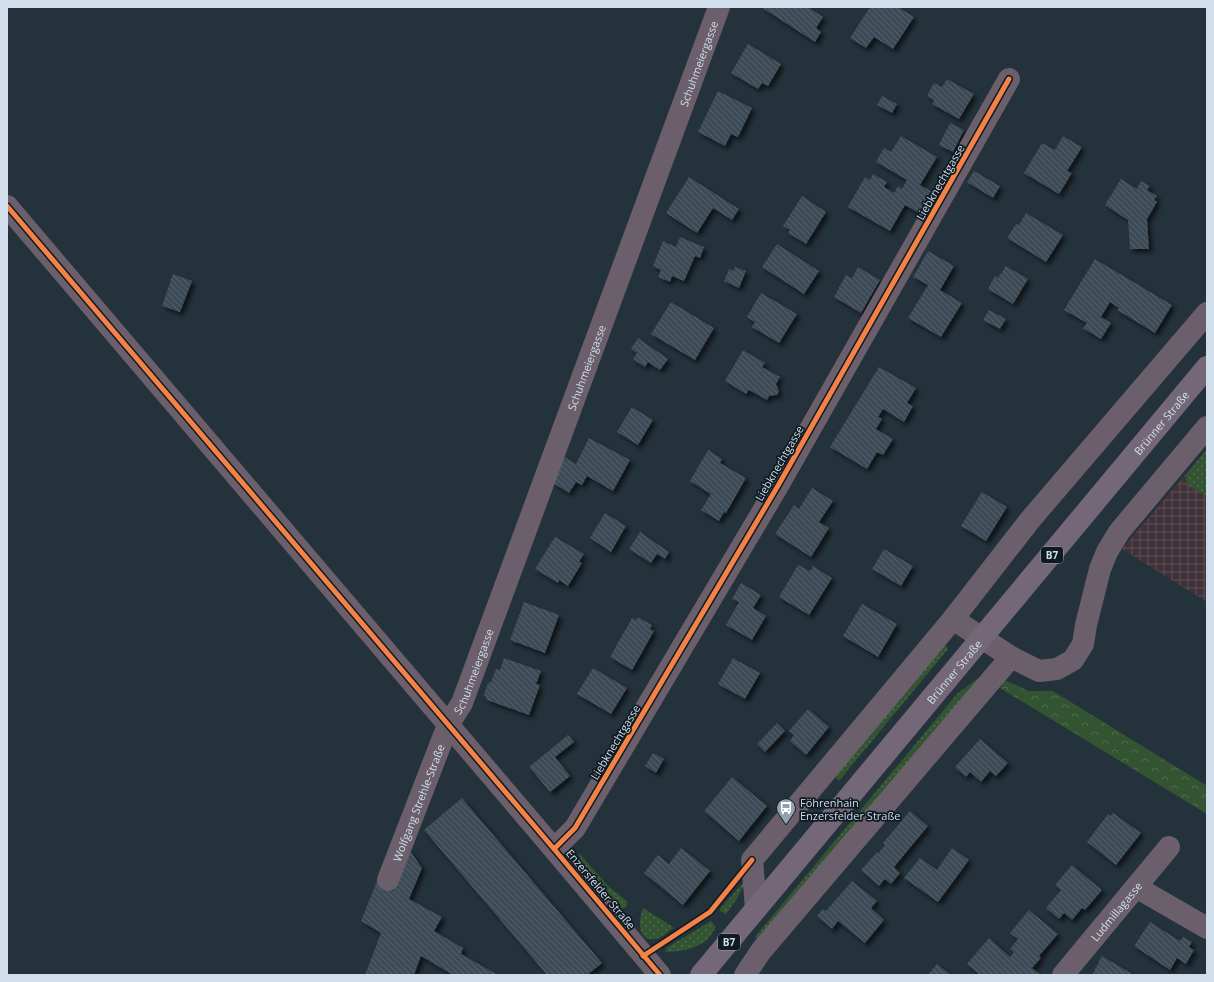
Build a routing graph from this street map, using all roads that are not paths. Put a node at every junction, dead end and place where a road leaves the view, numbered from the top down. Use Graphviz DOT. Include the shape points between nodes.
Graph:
graph roads {
  1 [pos="719,7"];
  2 [pos="1010,80"];
  3 [pos="7,206"];
  4 [pos="1207,313"];
  5 [pos="1207,367"];
  6 [pos="1207,427"];
  7 [pos="953,619"];
  8 [pos="982,639"];
  9 [pos="1011,657"];
  10 [pos="448,725"];
  11 [pos="1169,847"];
  12 [pos="554,849"];
  13 [pos="388,880"];
  14 [pos="1136,887"];
  15 [pos="756,910"];
  16 [pos="1207,928"];
  17 [pos="656,974"];
  18 [pos="701,975"];
  19 [pos="746,975"];
  20 [pos="1063,975"];
  1 -- 10 [label="street, Schuhmeiergasse" via="462,703"];
  2 -- 12 [label="street, Liebknechtgasse" via="779,484 575,828"];
  3 -- 10 [label="street, Enzersfelder Straße"];
  4 -- 7 [label="street" via="1030,520"];
  5 -- 8 [label="main road, Brünner Straße / B7"];
  6 -- 9 [label="street" via="1119,532 1107,552 1100,569 1083,644 1073,660 1057,669 1039,671"];
  7 -- 8 [label="street"];
  7 -- 15 [label="street" via="752,860"];
  8 -- 9 [label="street"];
  8 -- 15 [label="main road, Brünner Straße / B7"];
  9 -- 19 [label="street" via="761,951"];
  10 -- 12 [label="street, Enzersfelder Straße"];
  10 -- 13 [label="street, Wolfgang Strehle-Straße"];
  11 -- 14 [label="street, Ludmillagasse"];
  12 -- 17 [label="street, Enzersfelder Straße"];
  14 -- 16 [label="street"];
  14 -- 20 [label="street, Ludmillagasse"];
  15 -- 18 [label="main road, Brünner Straße / B7"];
}
